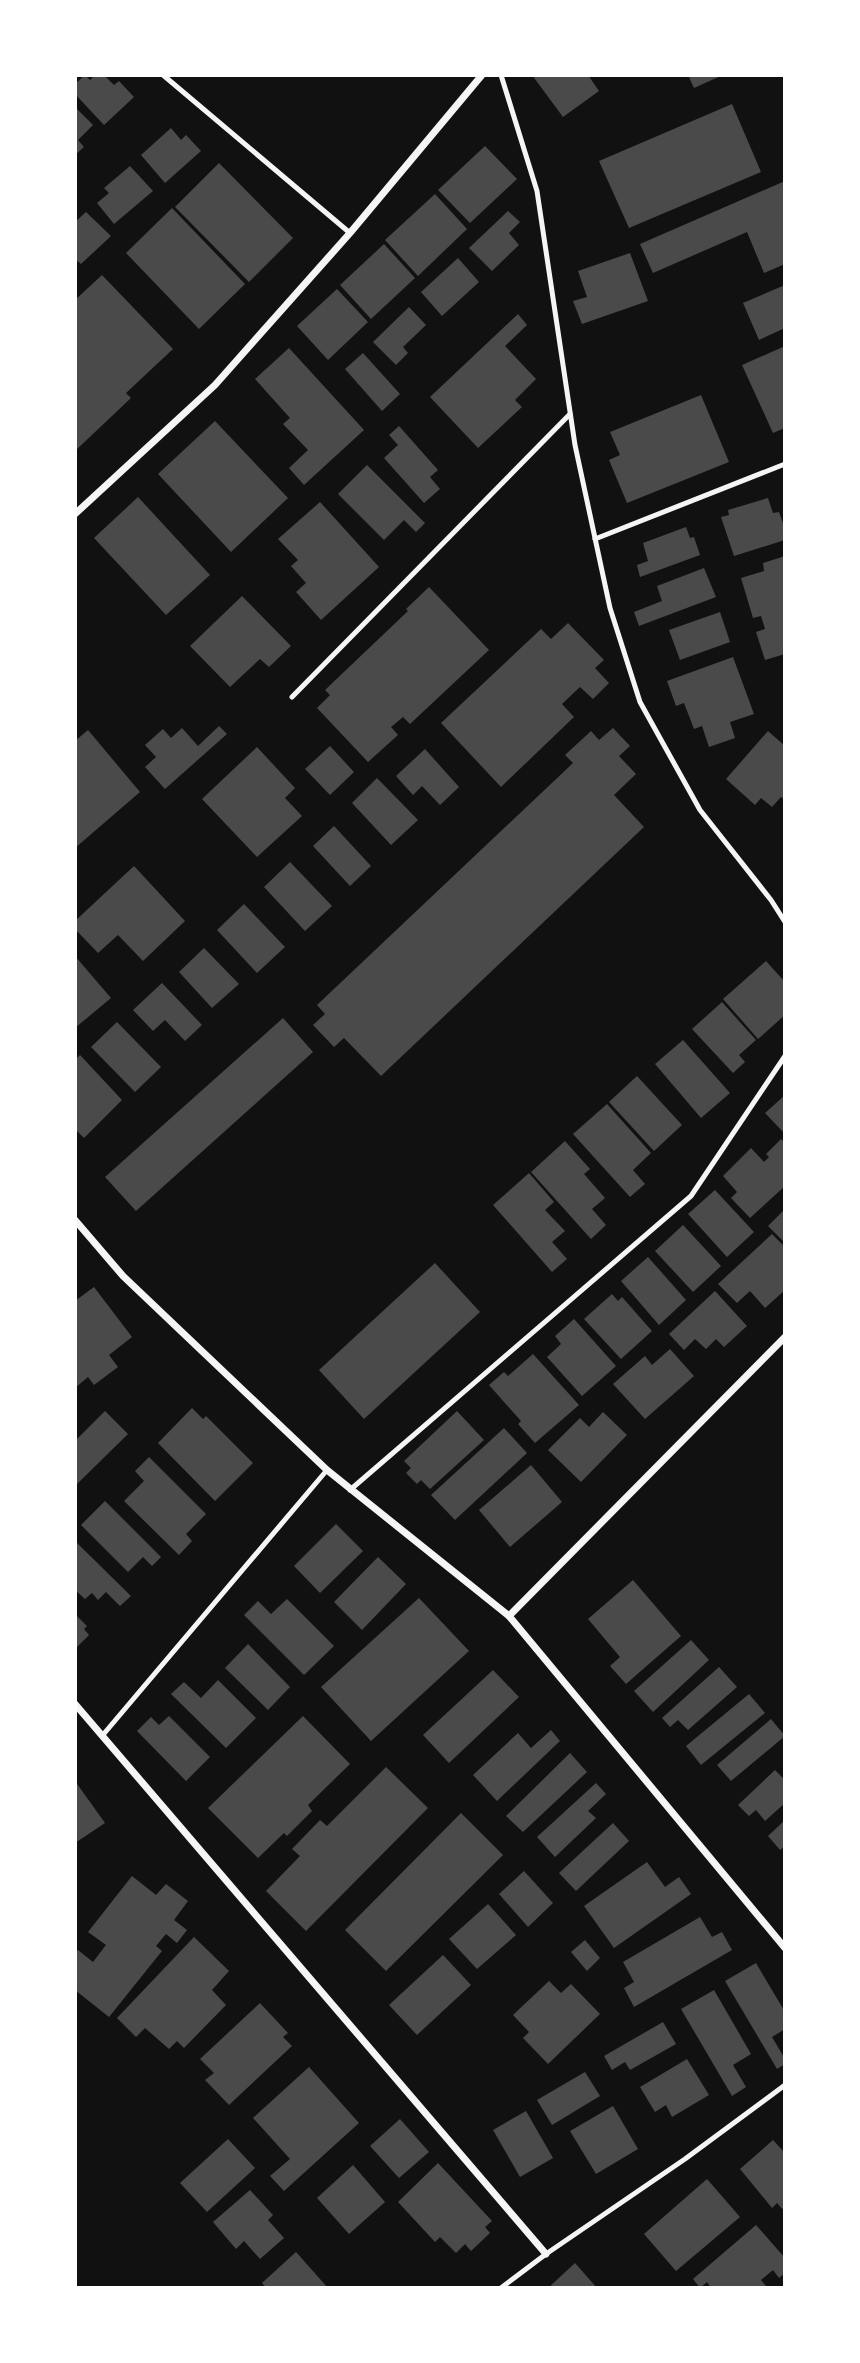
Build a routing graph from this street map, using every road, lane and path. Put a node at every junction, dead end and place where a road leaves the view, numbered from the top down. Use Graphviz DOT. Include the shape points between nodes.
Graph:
graph roads {
  1 [pos="163,75"];
  2 [pos="482,75"];
  3 [pos="501,75"];
  4 [pos="350,233"];
  5 [pos="570,414"];
  6 [pos="785,464"];
  7 [pos="75,514"];
  8 [pos="595,539"];
  9 [pos="292,696"];
  10 [pos="785,922"];
  11 [pos="785,1056"];
  12 [pos="75,1220"];
  13 [pos="785,1336"];
  14 [pos="327,1470"];
  15 [pos="350,1490"];
  16 [pos="509,1616"];
  17 [pos="75,1704"];
  18 [pos="102,1735"];
  19 [pos="785,1948"];
  20 [pos="785,2085"];
  21 [pos="546,2254"];
  22 [pos="501,2288"];
  1 -- 4 [label="lane"];
  2 -- 4 [label="street"];
  3 -- 5 [label="lane" via="537,191"];
  4 -- 7 [label="street" via="215,385"];
  5 -- 8 [label="lane"];
  5 -- 9 [label="lane"];
  6 -- 8 [label="lane"];
  8 -- 10 [label="lane" via="610,608 640,702 700,810"];
  11 -- 15 [label="lane" via="691,1196"];
  12 -- 14 [label="street" via="123,1276"];
  13 -- 16 [label="street"];
  14 -- 15 [label="street"];
  14 -- 18 [label="lane"];
  15 -- 16 [label="street"];
  16 -- 19 [label="street"];
  17 -- 18 [label="street"];
  18 -- 21 [label="street"];
  20 -- 21 [label="lane"];
  21 -- 22 [label="lane"];
}
